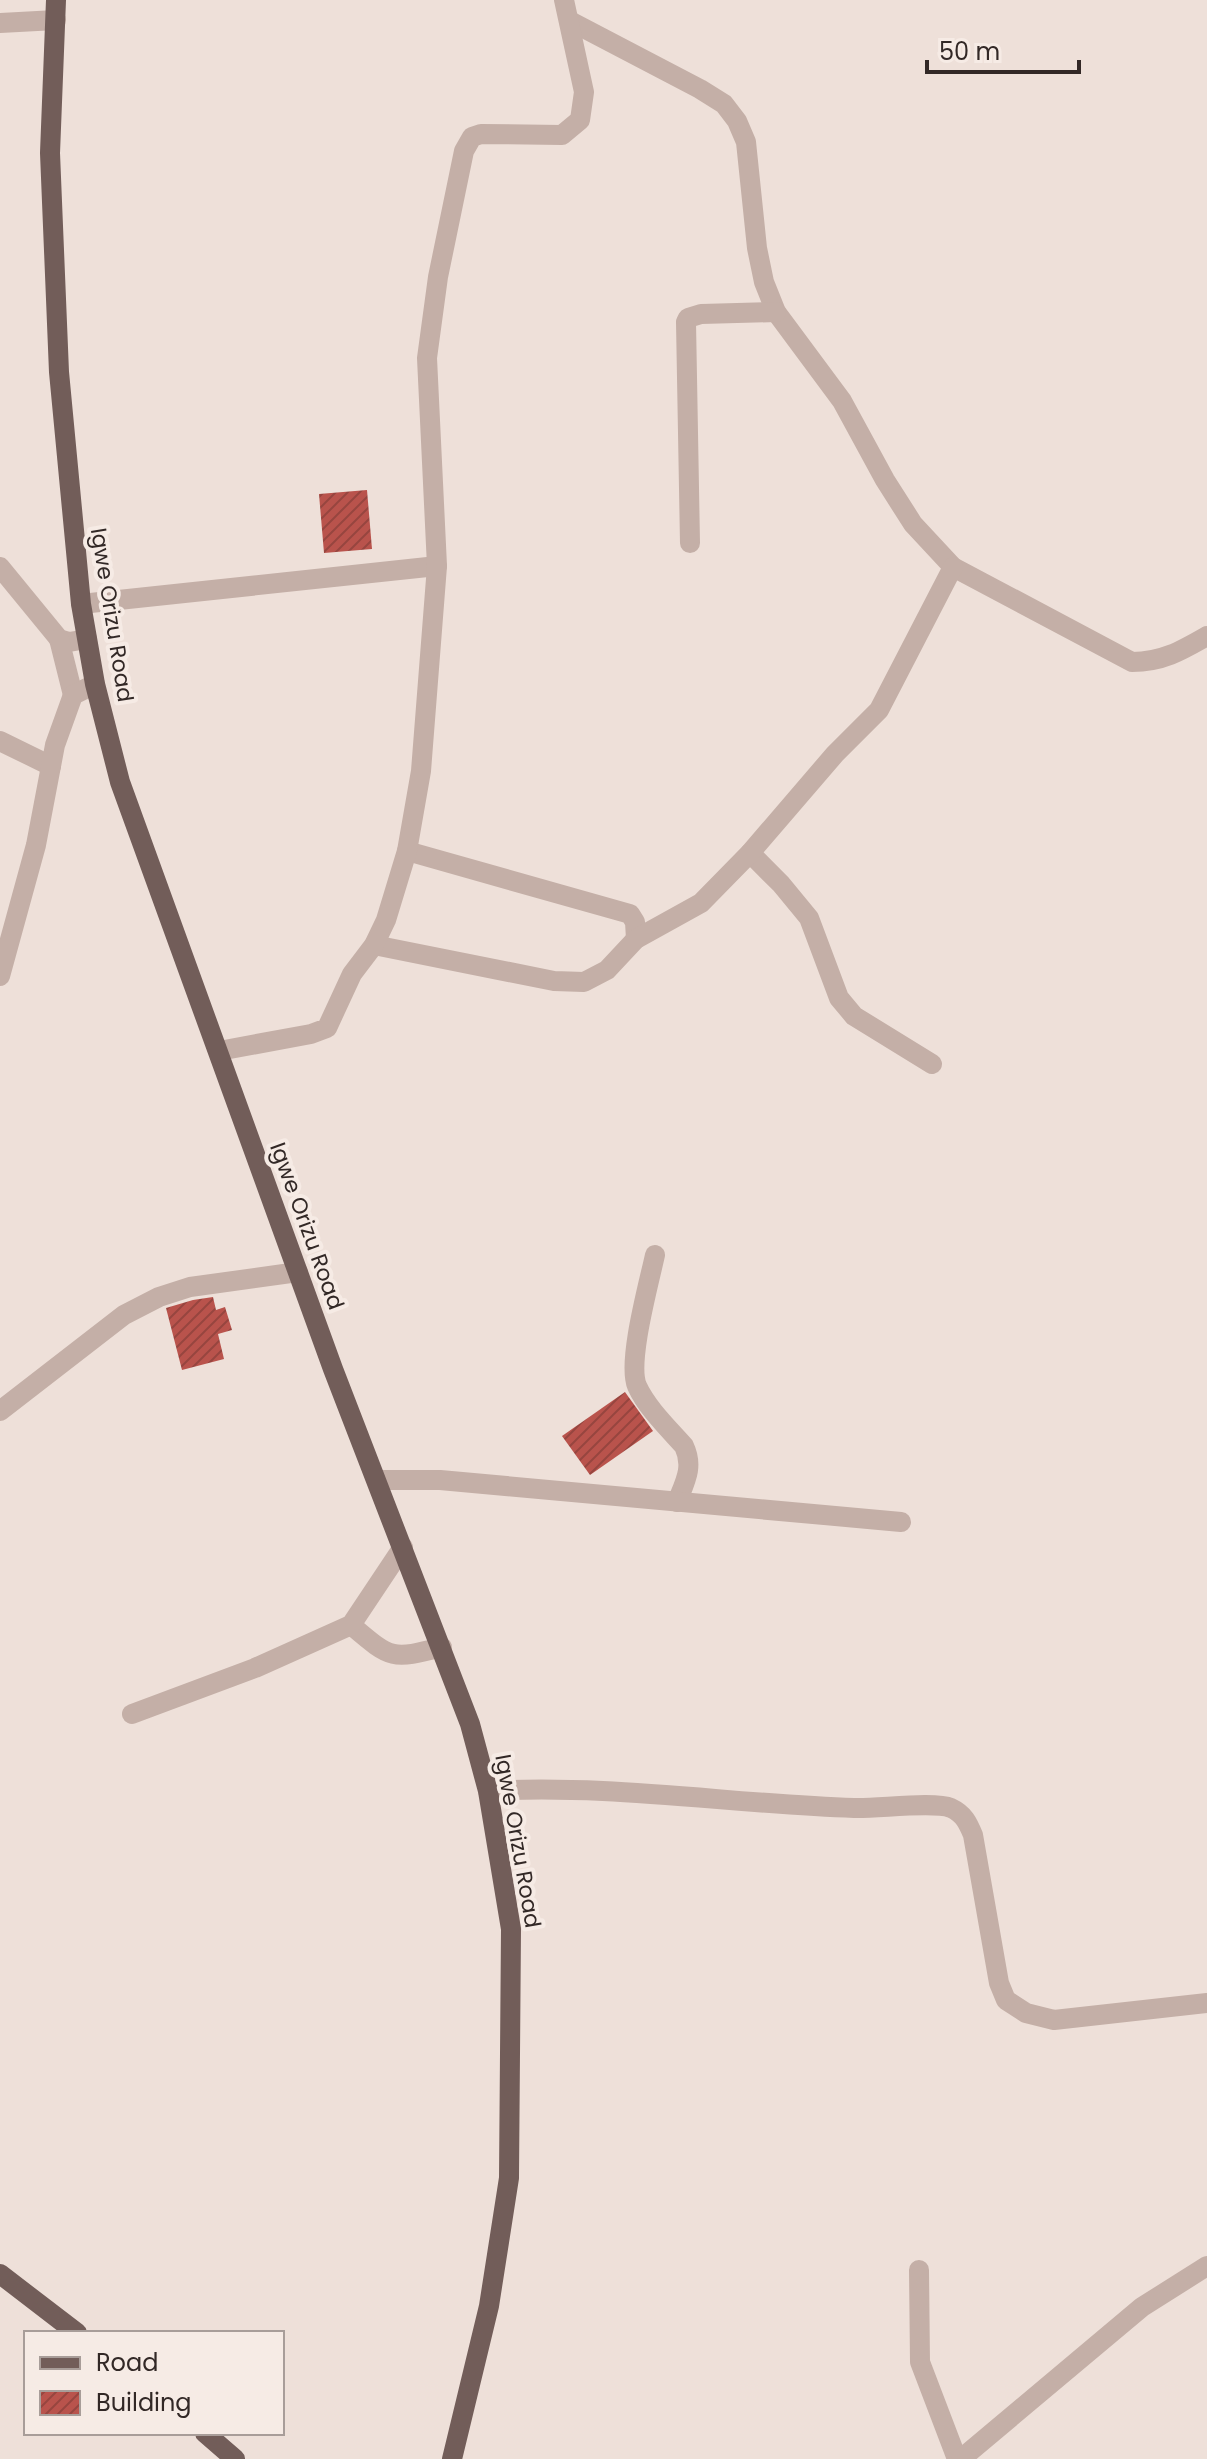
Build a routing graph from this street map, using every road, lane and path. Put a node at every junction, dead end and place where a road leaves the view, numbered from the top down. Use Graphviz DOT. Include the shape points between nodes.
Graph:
graph roads {
  1 [pos="564,0"];
  2 [pos="56,10"];
  3 [pos="570,21"];
  4 [pos="0,23"];
  5 [pos="776,312"];
  6 [pos="690,543"];
  7 [pos="437,566"];
  8 [pos="0,567"];
  9 [pos="953,567"];
  10 [pos="81,604"];
  11 [pos="1207,636"];
  12 [pos="59,639"];
  13 [pos="87,639"];
  14 [pos="95,684"];
  15 [pos="73,695"];
  16 [pos="0,741"];
  17 [pos="51,766"];
  18 [pos="407,851"];
  19 [pos="750,853"];
  20 [pos="636,939"];
  21 [pos="374,945"];
  22 [pos="0,976"];
  23 [pos="219,1051"];
  24 [pos="932,1064"];
  25 [pos="655,1255"];
  26 [pos="298,1272"];
  27 [pos="0,1411"];
  28 [pos="377,1480"];
  29 [pos="677,1502"];
  30 [pos="901,1522"];
  31 [pos="403,1547"];
  32 [pos="351,1625"];
  33 [pos="442,1647"];
  34 [pos="132,1714"];
  35 [pos="488,1791"];
  36 [pos="1207,2003"];
  37 [pos="1207,2266"];
  38 [pos="919,2270"];
  39 [pos="0,2274"];
  40 [pos="74,2331"];
  41 [pos="207,2435"];
  42 [pos="235,2459"];
  43 [pos="452,2459"];
  44 [pos="959,2459"];
  1 -- 3 [label="street"];
  2 -- 4 [label="street"];
  2 -- 10 [label="main road, Igwe Orizu Road" via="50,153 59,372"];
  3 -- 5 [label="street" via="700,89 724,104 737,121 746,142 757,248"];
  3 -- 7 [label="street" via="584,92 580,120 562,135 481,134 472,137 464,151 427,358"];
  5 -- 6 [label="street" via="701,314 686,322"];
  5 -- 9 [label="street" via="842,401 913,524"];
  7 -- 10 [label="street"];
  7 -- 18 [label="street" via="421,771"];
  8 -- 12 [label="street"];
  9 -- 11 [label="street" via="1132,662 1170,657"];
  9 -- 19 [label="street" via="879,710"];
  10 -- 13 [label="main road, Igwe Orizu Road"];
  12 -- 13 [label="street"];
  12 -- 15 [label="street"];
  13 -- 14 [label="main road, Igwe Orizu Road"];
  14 -- 15 [label="street"];
  14 -- 23 [label="main road, Igwe Orizu Road" via="120,782"];
  15 -- 17 [label="street"];
  16 -- 17 [label="street"];
  17 -- 22 [label="street" via="36,845"];
  18 -- 20 [label="street" via="619,909 635,922"];
  18 -- 21 [label="street"];
  19 -- 20 [label="street" via="701,903"];
  19 -- 24 [label="street" via="809,918 839,998 854,1016"];
  20 -- 21 [label="street" via="607,970 584,982 515,975"];
  21 -- 23 [label="street" via="352,974 327,1028"];
  23 -- 26 [label="main road, Igwe Orizu Road"];
  25 -- 29 [label="street" via="634,1370 636,1384 689,1456 690,1469"];
  26 -- 27 [label="street" via="190,1287 159,1297 124,1315"];
  26 -- 28 [label="main road, Igwe Orizu Road"];
  28 -- 29 [label="street" via="440,1480"];
  28 -- 31 [label="main road, Igwe Orizu Road"];
  29 -- 30 [label="street"];
  31 -- 32 [label="street"];
  31 -- 33 [label="main road, Igwe Orizu Road"];
  32 -- 33 [label="street" via="376,1647 401,1657"];
  32 -- 34 [label="street"];
  33 -- 35 [label="main road, Igwe Orizu Road"];
  35 -- 36 [label="street" via="546,1788 856,1809 950,1808 966,1818 973,1835 1006,2000 1026,2013 1054,2020"];
  35 -- 43 [label="main road, Igwe Orizu Road" via="511,1929 509,2178 489,2306"];
  37 -- 44 [label="street" via="1142,2307"];
  38 -- 44 [label="street" via="920,2362"];
  39 -- 40 [label="main road"];
  41 -- 42 [label="main road"];
}
